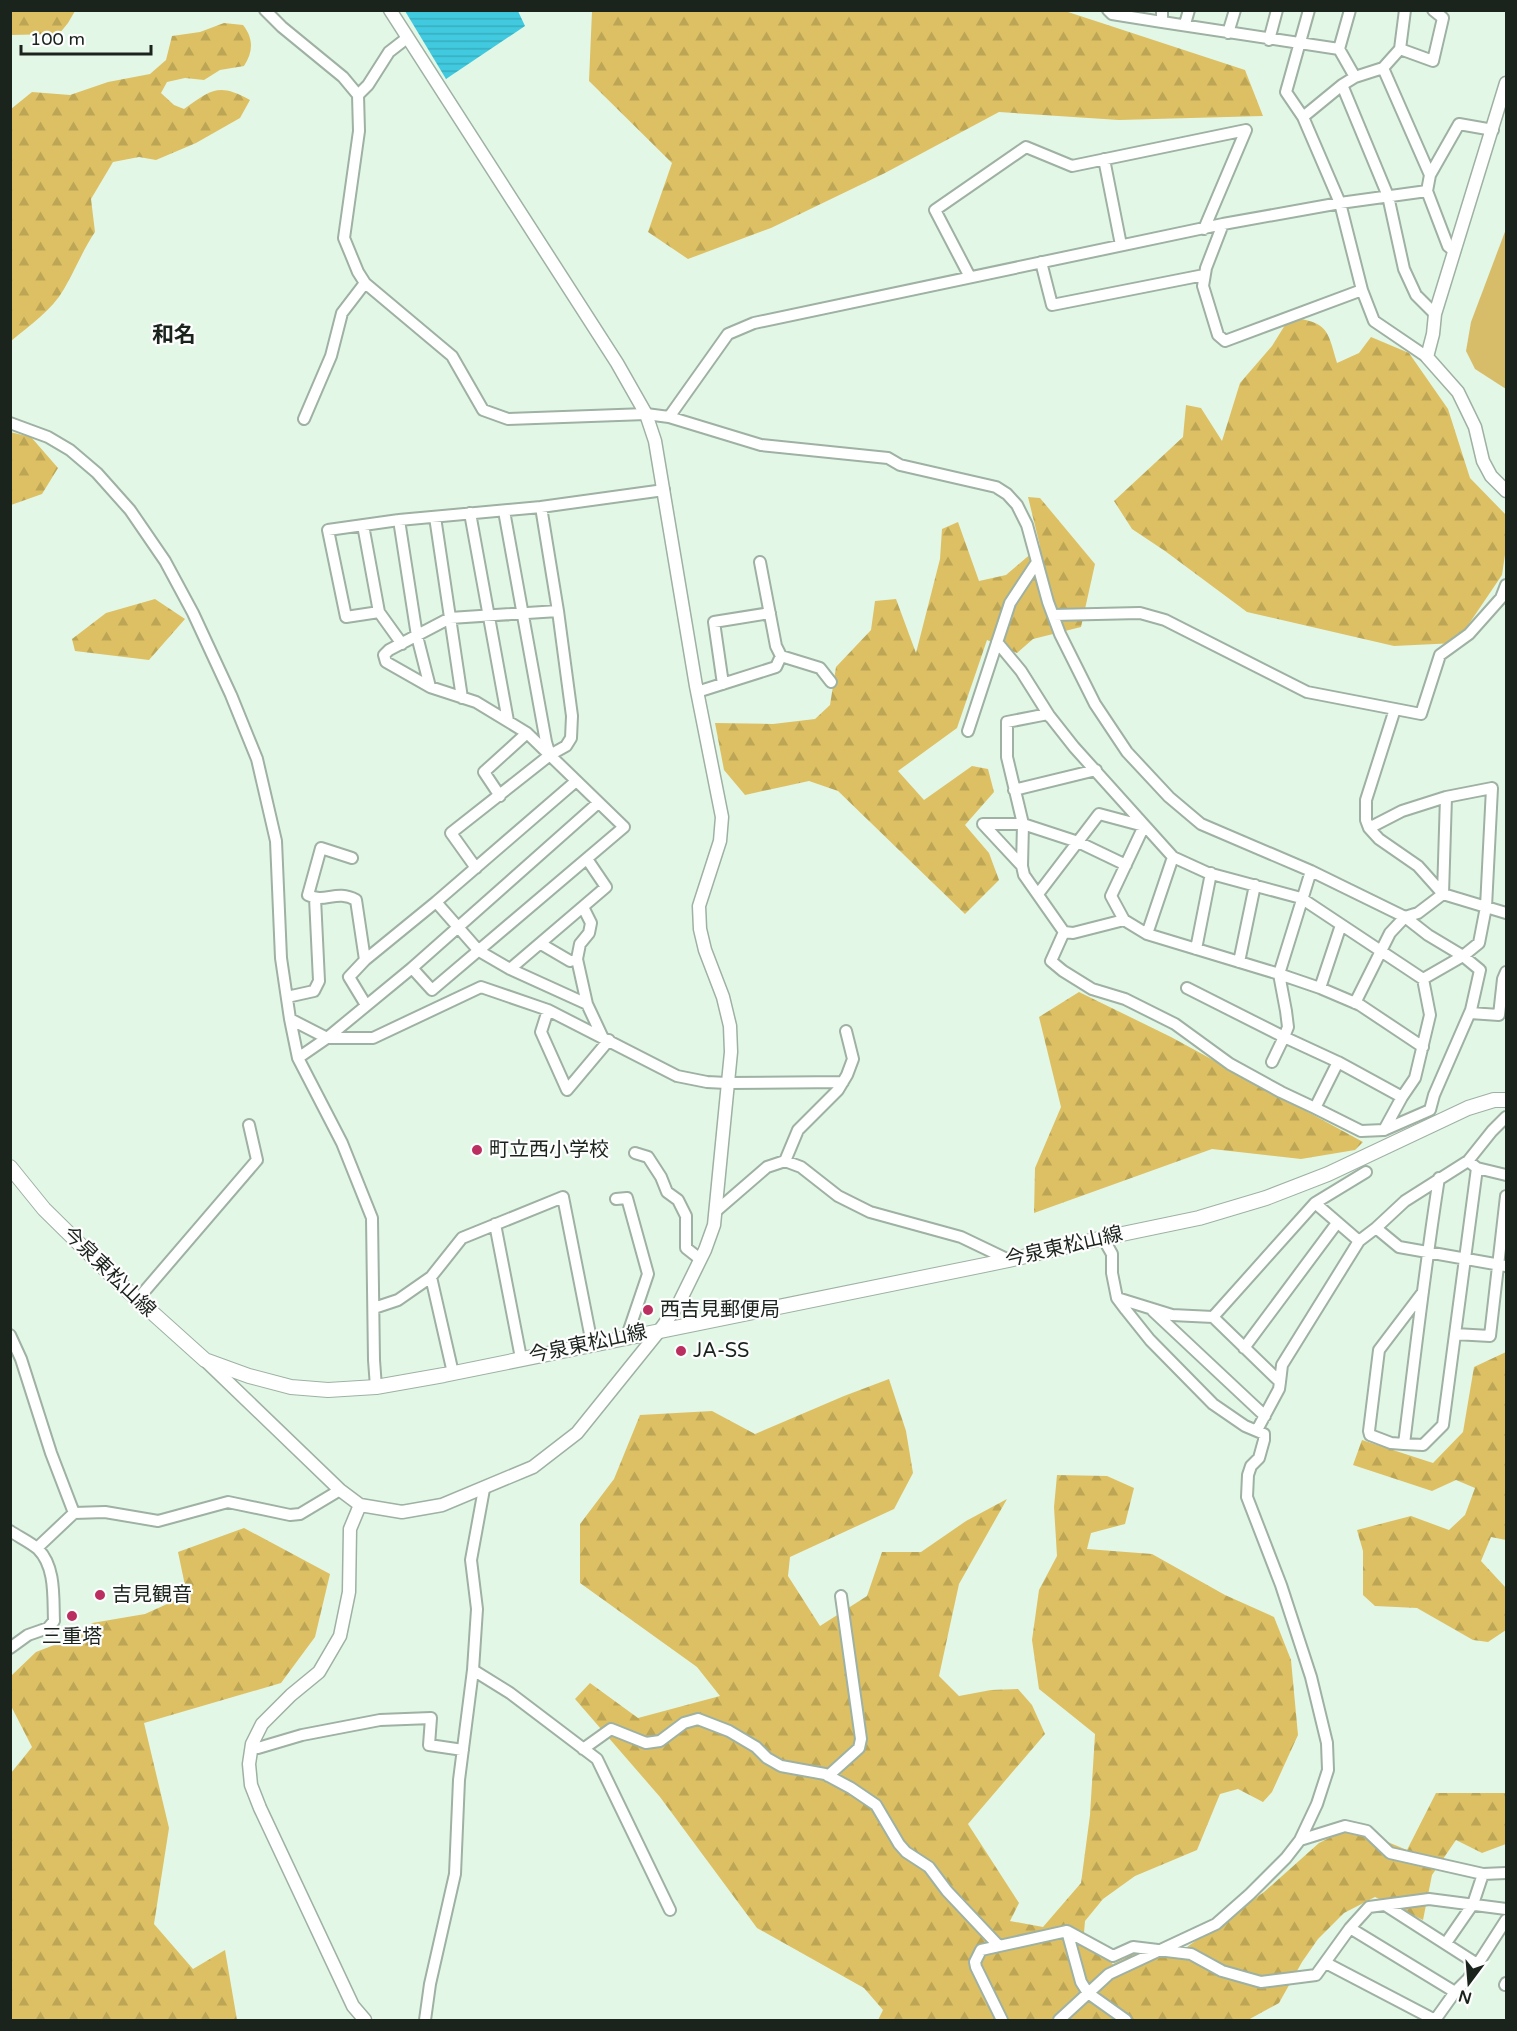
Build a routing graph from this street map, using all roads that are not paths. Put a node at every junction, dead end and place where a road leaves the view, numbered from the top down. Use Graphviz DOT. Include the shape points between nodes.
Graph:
graph roads {
  1 [pos="266,10"];
  2 [pos="390,10"];
  3 [pos="1108,10"];
  4 [pos="1189,10"];
  5 [pos="1235,10"];
  6 [pos="1277,10"];
  7 [pos="1309,10"];
  8 [pos="1350,10"];
  9 [pos="1405,10"];
  10 [pos="1433,10"];
  11 [pos="1162,16"];
  12 [pos="1185,24"];
  13 [pos="1228,33"];
  14 [pos="408,38"];
  15 [pos="1269,40"];
  16 [pos="1299,44"];
  17 [pos="1400,49"];
  18 [pos="1339,50"];
  19 [pos="1383,68"];
  20 [pos="1355,77"];
  21 [pos="1506,83"];
  22 [pos="1342,85"];
  23 [pos="358,95"];
  24 [pos="1303,117"];
  25 [pos="1493,130"];
  26 [pos="1104,159"];
  27 [pos="1430,175"];
  28 [pos="1427,191"];
  29 [pos="1388,196"];
  30 [pos="1340,203"];
  31 [pos="1223,224"];
  32 [pos="1204,229"];
  33 [pos="1121,245"];
  34 [pos="1454,250"];
  35 [pos="1041,262"];
  36 [pos="1204,275"];
  37 [pos="970,277"];
  38 [pos="365,283"];
  39 [pos="1362,290"];
  40 [pos="1435,314"];
  41 [pos="1427,357"];
  42 [pos="646,414"];
  43 [pos="669,417"];
  44 [pos="304,419"];
  45 [pos="10,423"];
  46 [pos="664,490"];
  47 [pos="1506,491"];
  48 [pos="541,507"];
  49 [pos="504,511"];
  50 [pos="470,513"];
  51 [pos="435,517"];
  52 [pos="399,520"];
  53 [pos="363,525"];
  54 [pos="760,562"];
  55 [pos="1037,562"];
  56 [pos="1506,585"];
  57 [pos="558,611"];
  58 [pos="379,612"];
  59 [pos="523,613"];
  60 [pos="770,613"];
  61 [pos="488,615"];
  62 [pos="1053,615"];
  63 [pos="450,618"];
  64 [pos="417,636"];
  65 [pos="997,642"];
  66 [pos="402,644"];
  67 [pos="781,656"];
  68 [pos="831,682"];
  69 [pos="723,684"];
  70 [pos="430,687"];
  71 [pos="697,692"];
  72 [pos="462,698"];
  73 [pos="1395,709"];
  74 [pos="1050,717"];
  75 [pos="508,721"];
  76 [pos="968,731"];
  77 [pos="527,733"];
  78 [pos="550,755"];
  79 [pos="1096,770"];
  80 [pos="575,782"];
  81 [pos="1014,790"];
  82 [pos="500,796"];
  83 [pos="1446,796"];
  84 [pos="598,803"];
  85 [pos="1023,824"];
  86 [pos="1144,826"];
  87 [pos="1369,828"];
  88 [pos="1078,842"];
  89 [pos="1173,857"];
  90 [pos="352,858"];
  91 [pos="587,860"];
  92 [pos="1126,865"];
  93 [pos="1022,866"];
  94 [pos="476,868"];
  95 [pos="1311,871"];
  96 [pos="1210,873"];
  97 [pos="1255,885"];
  98 [pos="1038,894"];
  99 [pos="1443,894"];
  100 [pos="315,898"];
  101 [pos="1301,898"];
  102 [pos="436,902"];
  103 [pos="583,907"];
  104 [pos="1486,907"];
  105 [pos="1506,913"];
  106 [pos="1405,917"];
  107 [pos="1124,920"];
  108 [pos="1341,925"];
  109 [pos="458,926"];
  110 [pos="1064,932"];
  111 [pos="1147,934"];
  112 [pos="542,944"];
  113 [pos="1196,949"];
  114 [pos="479,951"];
  115 [pos="1381,952"];
  116 [pos="1463,956"];
  117 [pos="577,959"];
  118 [pos="365,960"];
  119 [pos="1239,962"];
  120 [pos="412,968"];
  121 [pos="510,969"];
  122 [pos="1506,972"];
  123 [pos="1279,974"];
  124 [pos="1423,979"];
  125 [pos="1187,988"];
  126 [pos="1320,988"];
  127 [pos="287,997"];
  128 [pos="1355,1003"];
  129 [pos="587,1004"];
  130 [pos="366,1005"];
  131 [pos="548,1010"];
  132 [pos="1470,1013"];
  133 [pos="290,1019"];
  134 [pos="846,1031"];
  135 [pos="1284,1037"];
  136 [pos="327,1038"];
  137 [pos="605,1038"];
  138 [pos="1423,1047"];
  139 [pos="298,1058"];
  140 [pos="1272,1062"];
  141 [pos="1338,1062"];
  142 [pos="843,1082"];
  143 [pos="727,1083"];
  144 [pos="1402,1097"];
  145 [pos="1506,1100"];
  146 [pos="1316,1108"];
  147 [pos="1430,1110"];
  148 [pos="1506,1117"];
  149 [pos="1442,1120"];
  150 [pos="249,1125"];
  151 [pos="1384,1130"];
  152 [pos="635,1153"];
  153 [pos="785,1161"];
  154 [pos="1468,1161"];
  155 [pos="10,1167"];
  156 [pos="1477,1168"];
  157 [pos="1366,1172"];
  158 [pos="1506,1175"];
  159 [pos="1439,1178"];
  160 [pos="1506,1196"];
  161 [pos="616,1199"];
  162 [pos="1315,1203"];
  163 [pos="715,1212"];
  164 [pos="1337,1223"];
  165 [pos="495,1224"];
  166 [pos="1376,1228"];
  167 [pos="1103,1238"];
  168 [pos="1359,1241"];
  169 [pos="1427,1252"];
  170 [pos="1466,1257"];
  171 [pos="700,1259"];
  172 [pos="1009,1260"];
  173 [pos="1503,1265"];
  174 [pos="431,1277"];
  175 [pos="1423,1293"];
  176 [pos="1117,1298"];
  177 [pos="137,1300"];
  178 [pos="374,1308"];
  179 [pos="1150,1308"];
  180 [pos="1213,1317"];
  181 [pos="660,1330"];
  182 [pos="1455,1334"];
  183 [pos="10,1335"];
  184 [pos="627,1336"];
  185 [pos="592,1344"];
  186 [pos="1244,1347"];
  187 [pos="521,1358"];
  188 [pos="205,1360"];
  189 [pos="453,1373"];
  190 [pos="1280,1382"];
  191 [pos="376,1387"];
  192 [pos="1265,1416"];
  193 [pos="1257,1430"];
  194 [pos="1404,1444"];
  195 [pos="484,1489"];
  196 [pos="340,1490"];
  197 [pos="360,1504"];
  198 [pos="74,1513"];
  199 [pos="10,1531"];
  200 [pos="37,1548"];
  201 [pos="841,1596"];
  202 [pos="10,1648"];
  203 [pos="473,1670"];
  204 [pos="252,1744"];
  205 [pos="583,1749"];
  206 [pos="463,1750"];
  207 [pos="828,1776"];
  208 [pos="1300,1840"];
  209 [pos="1506,1873"];
  210 [pos="1483,1874"];
  211 [pos="1473,1904"];
  212 [pos="1385,1905"];
  213 [pos="1506,1909"];
  214 [pos="670,1910"];
  215 [pos="1506,1920"];
  216 [pos="1350,1928"];
  217 [pos="1067,1931"];
  218 [pos="1446,1943"];
  219 [pos="998,1945"];
  220 [pos="1160,1951"];
  221 [pos="1326,1962"];
  222 [pos="1478,1964"];
  223 [pos="1455,1992"];
  224 [pos="1088,1993"];
  225 [pos="365,2020"];
  226 [pos="425,2020"];
  227 [pos="1002,2020"];
  228 [pos="1059,2020"];
  229 [pos="1126,2020"];
  1 -- 23 [label="street" via="343,77"];
  2 -- 14 [label="street"];
  3 -- 11 [label="street" via="1112,14"];
  4 -- 12 [label="street"];
  5 -- 13 [label="street"];
  6 -- 15 [label="street"];
  7 -- 16 [label="street"];
  8 -- 18 [label="street"];
  9 -- 17 [label="street"];
  10 -- 17 [label="street" via="1443,18 1433,61"];
  11 -- 12 [label="street"];
  12 -- 13 [label="street"];
  13 -- 15 [label="street"];
  14 -- 23 [label="street" via="389,51"];
  14 -- 42 [label="street"];
  15 -- 16 [label="street"];
  16 -- 18 [label="street"];
  16 -- 24 [label="street" via="1286,92"];
  17 -- 19 [label="street"];
  18 -- 20 [label="street"];
  19 -- 20 [label="street"];
  19 -- 27 [label="street"];
  20 -- 22 [label="street"];
  21 -- 25 [label="street"];
  22 -- 24 [label="street"];
  22 -- 29 [label="street"];
  23 -- 38 [label="street" via="358,139 344,238"];
  24 -- 30 [label="street"];
  25 -- 27 [label="street" via="1459,124"];
  25 -- 34 [label="street"];
  26 -- 32 [label="street" via="1246,130"];
  26 -- 33 [label="street"];
  26 -- 37 [label="street" via="1072,166 1026,147 935,210"];
  27 -- 28 [label="street"];
  28 -- 29 [label="street"];
  28 -- 34 [label="street" via="1448,246"];
  29 -- 30 [label="street"];
  29 -- 40 [label="street" via="1404,269 1416,295"];
  30 -- 31 [label="street"];
  30 -- 39 [label="street"];
  31 -- 32 [label="street"];
  31 -- 36 [label="street"];
  32 -- 33 [label="street"];
  33 -- 35 [label="street"];
  34 -- 40 [label="street"];
  35 -- 36 [label="street" via="1052,304"];
  35 -- 37 [label="street"];
  36 -- 39 [label="street" via="1203,286 1218,335 1225,341"];
  37 -- 43 [label="street" via="802,311 738,329 728,334"];
  38 -- 42 [label="street" via="452,356 483,410 508,418"];
  38 -- 44 [label="street" via="342,313 331,356"];
  39 -- 41 [label="street" via="1374,321"];
  40 -- 41 [label="street"];
  41 -- 47 [label="street" via="1458,392 1475,428 1483,461"];
  42 -- 43 [label="street"];
  42 -- 46 [label="street"];
  43 -- 55 [label="street" via="761,445 888,458 900,465 996,487 1017,505"];
  45 -- 127 [label="street" via="48,437 97,473 130,510 165,561 193,613 256,759 276,841 281,958"];
  46 -- 48 [label="street"];
  46 -- 71 [label="street"];
  48 -- 49 [label="street"];
  48 -- 57 [label="street"];
  49 -- 50 [label="street"];
  49 -- 59 [label="street"];
  50 -- 51 [label="street"];
  50 -- 61 [label="street"];
  51 -- 52 [label="street"];
  51 -- 63 [label="street"];
  52 -- 53 [label="street"];
  52 -- 64 [label="street"];
  53 -- 58 [label="street"];
  53 -- 58 [label="street" via="328,530 346,617"];
  54 -- 60 [label="street"];
  55 -- 62 [label="street"];
  55 -- 65 [label="street" via="1010,603"];
  56 -- 73 [label="street" via="1501,598 1469,634 1440,654 1421,714"];
  57 -- 59 [label="street"];
  57 -- 78 [label="street" via="572,716 571,738 566,746"];
  58 -- 66 [label="street"];
  59 -- 61 [label="street"];
  59 -- 78 [label="street"];
  60 -- 67 [label="street"];
  60 -- 69 [label="street" via="714,622"];
  61 -- 63 [label="street"];
  61 -- 75 [label="street"];
  62 -- 73 [label="street" via="1140,613 1165,620 1307,692"];
  62 -- 95 [label="street" via="1095,704 1127,752 1169,797 1201,824"];
  63 -- 64 [label="street"];
  63 -- 72 [label="street"];
  64 -- 66 [label="street"];
  64 -- 70 [label="street"];
  65 -- 74 [label="street"];
  65 -- 76 [label="street"];
  66 -- 70 [label="street" via="389,650 384,656 386,662"];
  67 -- 68 [label="street" via="820,668"];
  67 -- 69 [label="street" via="776,667"];
  69 -- 71 [label="street"];
  70 -- 72 [label="street"];
  71 -- 143 [label="street" via="722,817 720,841 699,906 705,950 730,1026"];
  72 -- 75 [label="street"];
  73 -- 87 [label="street" via="1366,800"];
  74 -- 79 [label="street"];
  74 -- 81 [label="street" via="1048,714 1007,722 1007,758"];
  75 -- 77 [label="street"];
  77 -- 78 [label="street"];
  77 -- 82 [label="street" via="484,772"];
  78 -- 80 [label="street"];
  78 -- 82 [label="street"];
  79 -- 81 [label="street"];
  79 -- 86 [label="street"];
  80 -- 84 [label="street"];
  80 -- 94 [label="street"];
  81 -- 85 [label="street"];
  82 -- 94 [label="street" via="451,833"];
  83 -- 87 [label="street" via="1402,811"];
  83 -- 99 [label="street"];
  83 -- 104 [label="street" via="1492,788"];
  84 -- 91 [label="street" via="624,827"];
  84 -- 109 [label="street"];
  85 -- 88 [label="street"];
  85 -- 93 [label="street"];
  85 -- 93 [label="street" via="983,824"];
  86 -- 88 [label="street" via="1099,814"];
  86 -- 89 [label="street"];
  86 -- 92 [label="street"];
  87 -- 99 [label="street" via="1418,866"];
  88 -- 92 [label="street"];
  88 -- 98 [label="street"];
  89 -- 96 [label="street"];
  89 -- 111 [label="street"];
  90 -- 100 [label="street" via="321,848 308,895"];
  91 -- 103 [label="street" via="606,886"];
  91 -- 114 [label="street"];
  92 -- 107 [label="street" via="1111,896"];
  93 -- 98 [label="street"];
  94 -- 102 [label="street"];
  95 -- 101 [label="street"];
  95 -- 106 [label="street"];
  96 -- 97 [label="street"];
  96 -- 113 [label="street"];
  97 -- 101 [label="street"];
  97 -- 119 [label="street"];
  98 -- 110 [label="street"];
  99 -- 104 [label="street"];
  99 -- 106 [label="street" via="1418,913"];
  100 -- 118 [label="street" via="346,894 356,900"];
  100 -- 127 [label="street" via="320,981 314,991"];
  101 -- 108 [label="street"];
  101 -- 123 [label="street"];
  102 -- 109 [label="street"];
  102 -- 118 [label="street"];
  103 -- 112 [label="street"];
  103 -- 117 [label="street" via="591,923"];
  104 -- 105 [label="street"];
  104 -- 116 [label="street" via="1479,943"];
  106 -- 115 [label="street" via="1390,933"];
  106 -- 116 [label="street"];
  107 -- 110 [label="street"];
  107 -- 111 [label="street"];
  108 -- 115 [label="street"];
  108 -- 126 [label="street"];
  109 -- 114 [label="street"];
  109 -- 120 [label="street"];
  110 -- 146 [label="street" via="1051,961 1063,971 1092,989 1125,999 1175,1024 1230,1064"];
  111 -- 113 [label="street"];
  112 -- 117 [label="street" via="570,961"];
  112 -- 121 [label="street"];
  113 -- 119 [label="street"];
  114 -- 120 [label="street" via="432,990"];
  114 -- 121 [label="street"];
  115 -- 124 [label="street"];
  115 -- 128 [label="street"];
  116 -- 124 [label="street"];
  116 -- 132 [label="street" via="1480,970"];
  117 -- 129 [label="street"];
  118 -- 130 [label="street" via="349,977"];
  119 -- 123 [label="street"];
  120 -- 130 [label="street"];
  121 -- 129 [label="street"];
  122 -- 132 [label="street" via="1499,1016"];
  123 -- 126 [label="street"];
  123 -- 135 [label="street" via="1288,1027"];
  124 -- 138 [label="street" via="1430,1015"];
  125 -- 135 [label="street"];
  126 -- 128 [label="street"];
  127 -- 133 [label="street"];
  128 -- 138 [label="street"];
  129 -- 137 [label="street"];
  130 -- 136 [label="street"];
  131 -- 136 [label="street" via="481,987 373,1038"];
  131 -- 137 [label="street"];
  131 -- 137 [label="street" via="541,1032 567,1090"];
  132 -- 147 [label="street"];
  133 -- 136 [label="street"];
  133 -- 139 [label="street"];
  134 -- 142 [label="street" via="853,1059"];
  135 -- 140 [label="street"];
  135 -- 141 [label="street"];
  136 -- 139 [label="street"];
  137 -- 143 [label="street" via="677,1076"];
  138 -- 144 [label="street" via="1415,1078"];
  139 -- 178 [label="street" via="342,1143 372,1218"];
  141 -- 144 [label="street"];
  141 -- 146 [label="street"];
  142 -- 143 [label="street"];
  142 -- 153 [label="street" via="798,1130"];
  143 -- 163 [label="street"];
  144 -- 151 [label="street"];
  145 -- 149 [label="main road, 今泉東松山線" via="1468,1107"];
  146 -- 151 [label="street" via="1361,1131"];
  147 -- 149 [label="street"];
  147 -- 151 [label="street"];
  148 -- 154 [label="street"];
  149 -- 167 [label="main road, 今泉東松山線" via="1328,1174 1266,1198 1199,1218"];
  150 -- 177 [label="street" via="257,1160"];
  152 -- 171 [label="street" via="648,1157 667,1192 678,1200 686,1216 686,1248"];
  153 -- 163 [label="street" via="767,1167"];
  153 -- 172 [label="street" via="801,1167 838,1196 870,1212 961,1238"];
  154 -- 156 [label="street"];
  154 -- 159 [label="street"];
  155 -- 177 [label="main road, 今泉東松山線" via="44,1209"];
  156 -- 158 [label="street"];
  156 -- 170 [label="street"];
  157 -- 162 [label="street"];
  159 -- 166 [label="street" via="1405,1201"];
  159 -- 169 [label="street"];
  160 -- 173 [label="street"];
  161 -- 184 [label="street" via="627,1198 648,1274"];
  162 -- 164 [label="street"];
  162 -- 180 [label="street"];
  163 -- 171 [label="street"];
  164 -- 168 [label="street"];
  164 -- 186 [label="street"];
  165 -- 174 [label="street" via="462,1238"];
  165 -- 185 [label="street" via="563,1197"];
  165 -- 187 [label="street"];
  166 -- 168 [label="street"];
  166 -- 169 [label="street" via="1399,1247"];
  167 -- 172 [label="main road, 今泉東松山線"];
  167 -- 176 [label="street" via="1112,1254"];
  168 -- 190 [label="street" via="1282,1365"];
  169 -- 170 [label="street"];
  169 -- 175 [label="street"];
  170 -- 173 [label="street"];
  170 -- 182 [label="street"];
  171 -- 181 [label="street" via="678,1305"];
  172 -- 181 [label="main road, 今泉東松山線"];
  173 -- 182 [label="street" via="1490,1336"];
  174 -- 178 [label="street" via="398,1300"];
  174 -- 189 [label="street"];
  175 -- 194 [label="street"];
  175 -- 194 [label="street" via="1378,1350 1370,1435"];
  176 -- 179 [label="street"];
  176 -- 193 [label="street" via="1150,1340 1213,1404"];
  177 -- 188 [label="main road, 今泉東松山線"];
  178 -- 191 [label="street"];
  179 -- 180 [label="street" via="1172,1315"];
  179 -- 192 [label="street"];
  180 -- 186 [label="street"];
  181 -- 184 [label="main road, 今泉東松山線"];
  181 -- 195 [label="street" via="577,1433 533,1467"];
  182 -- 194 [label="street" via="1443,1425 1423,1445"];
  183 -- 198 [label="street"];
  184 -- 185 [label="main road, 今泉東松山線"];
  185 -- 187 [label="main road, 今泉東松山線"];
  186 -- 190 [label="street"];
  187 -- 189 [label="main road, 今泉東松山線"];
  188 -- 191 [label="main road, 今泉東松山線" via="291,1387"];
  188 -- 196 [label="street"];
  189 -- 191 [label="main road, 今泉東松山線"];
  190 -- 192 [label="street"];
  192 -- 193 [label="street"];
  193 -- 208 [label="street" via="1264,1434 1264,1440 1248,1475 1247,1497 1311,1677 1327,1743 1328,1770"];
  195 -- 197 [label="street" via="413,1511"];
  195 -- 203 [label="street" via="471,1560 477,1608"];
  196 -- 197 [label="street"];
  196 -- 198 [label="street" via="300,1514 290,1515 228,1502 158,1521 105,1512"];
  197 -- 204 [label="street" via="350,1529 349,1592 340,1636 319,1672 262,1724"];
  198 -- 200 [label="street"];
  199 -- 200 [label="street"];
  200 -- 202 [label="street" via="47,1560 54,1621"];
  201 -- 207 [label="street" via="861,1739 860,1748"];
  203 -- 205 [label="street"];
  203 -- 206 [label="street"];
  204 -- 206 [label="street" via="258,1748 380,1720 431,1718 429,1745"];
  204 -- 225 [label="street" via="251,1785 260,1808 353,2006"];
  205 -- 207 [label="street" via="611,1729 646,1743 660,1741 684,1723 698,1719 729,1731 781,1766"];
  205 -- 214 [label="street" via="597,1759"];
  206 -- 226 [label="street" via="454,1874"];
  207 -- 219 [label="street" via="876,1805 899,1844 928,1867"];
  208 -- 210 [label="street" via="1345,1826 1367,1831 1390,1852"];
  208 -- 220 [label="street" via="1251,1894 1216,1923"];
  209 -- 210 [label="street"];
  210 -- 211 [label="street"];
  211 -- 212 [label="street" via="1429,1899"];
  211 -- 213 [label="street"];
  211 -- 218 [label="street"];
  212 -- 216 [label="street" via="1369,1907"];
  212 -- 218 [label="street"];
  215 -- 222 [label="street"];
  216 -- 221 [label="street"];
  216 -- 223 [label="street"];
  217 -- 219 [label="street"];
  217 -- 220 [label="street" via="1113,1956 1133,1947"];
  217 -- 224 [label="street" via="1081,1982"];
  218 -- 222 [label="street"];
  219 -- 227 [label="street" via="981,1950 975,1962"];
  220 -- 221 [label="street" via="1191,1954 1222,1971 1261,1982 1316,1975"];
  220 -- 224 [label="street" via="1109,1974"];
  221 -- 223 [label="street" via="1435,2020"];
  222 -- 223 [label="street"];
  224 -- 228 [label="street"];
  224 -- 229 [label="street"];
}
